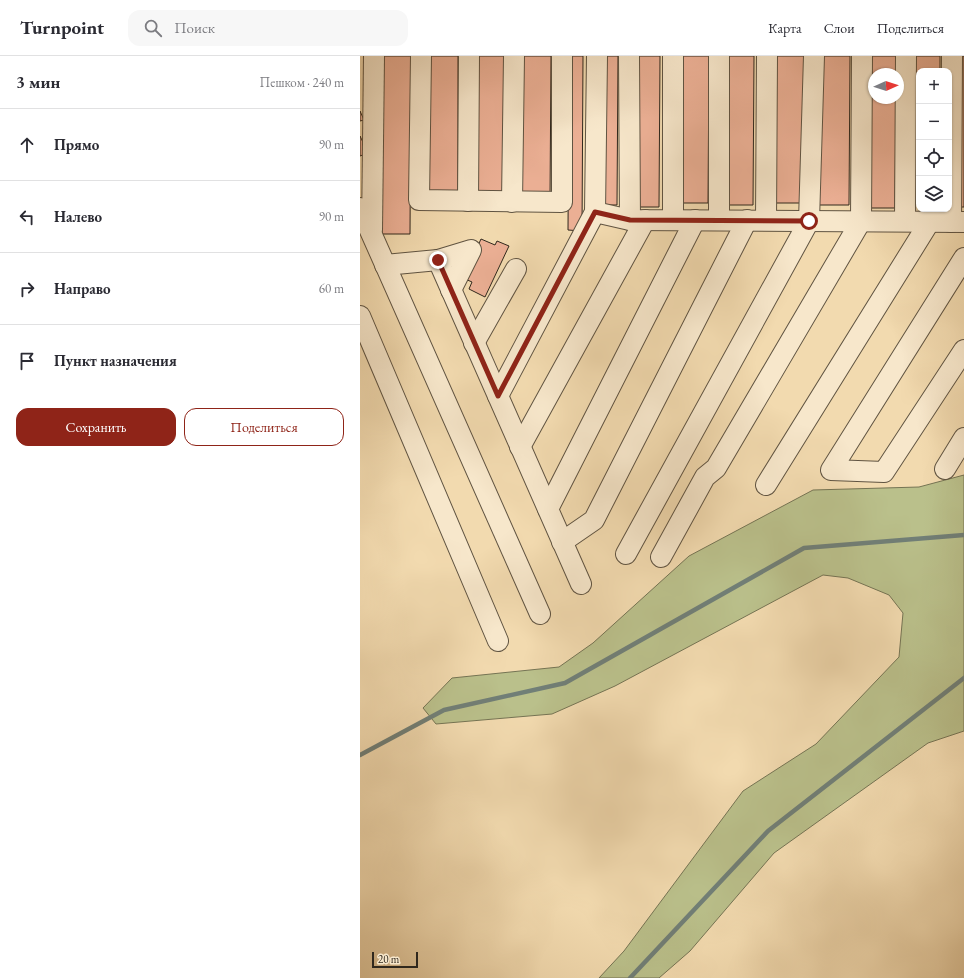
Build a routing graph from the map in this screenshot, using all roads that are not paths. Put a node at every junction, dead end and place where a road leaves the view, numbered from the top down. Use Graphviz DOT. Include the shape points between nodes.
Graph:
graph roads {
  1 [pos="374,56"];
  2 [pos="421,56"];
  3 [pos="469,56"];
  4 [pos="514,56"];
  5 [pos="562,56"];
  6 [pos="597,56"];
  7 [pos="629,56"];
  8 [pos="673,56"];
  9 [pos="719,56"];
  10 [pos="768,56"];
  11 [pos="814,56"];
  12 [pos="862,56"];
  13 [pos="906,56"];
  14 [pos="952,56"];
  15 [pos="468,201"];
  16 [pos="512,202"];
  17 [pos="360,208"];
  18 [pos="595,212"];
  19 [pos="638,220"];
  20 [pos="673,220"];
  21 [pos="695,220"];
  22 [pos="719,220"];
  23 [pos="756,220"];
  24 [pos="809,221"];
  25 [pos="861,221"];
  26 [pos="904,221"];
  27 [pos="930,221"];
  28 [pos="957,222"];
  29 [pos="370,246"];
  30 [pos="964,258"];
  31 [pos="438,260"];
  32 [pos="385,266"];
  33 [pos="516,269"];
  34 [pos="451,290"];
  35 [pos="360,316"];
  36 [pos="474,343"];
  37 [pos="964,350"];
  38 [pos="498,396"];
  39 [pos="964,438"];
  40 [pos="520,447"];
  41 [pos="945,469"];
  42 [pos="766,485"];
  43 [pos="548,509"];
  44 [pos="562,542"];
  45 [pos="626,554"];
  46 [pos="661,556"];
  47 [pos="581,584"];
  48 [pos="540,614"];
  49 [pos="498,641"];
  1 -- 29 [label="lane"];
  2 -- 15 [label="lane" via="419,200"];
  3 -- 15 [label="lane"];
  4 -- 16 [label="lane"];
  5 -- 16 [label="lane" via="562,202"];
  6 -- 18 [label="lane"];
  7 -- 19 [label="lane"];
  8 -- 20 [label="lane"];
  9 -- 22 [label="lane"];
  10 -- 23 [label="lane"];
  11 -- 24 [label="lane"];
  12 -- 25 [label="lane"];
  13 -- 26 [label="lane"];
  14 -- 28 [label="lane"];
  15 -- 16 [label="lane"];
  17 -- 29 [label="lane"];
  18 -- 19 [label="lane"];
  18 -- 38 [label="lane"];
  19 -- 20 [label="lane"];
  19 -- 40 [label="lane"];
  20 -- 21 [label="lane"];
  21 -- 22 [label="lane"];
  21 -- 43 [label="lane"];
  22 -- 23 [label="lane"];
  23 -- 24 [label="lane"];
  23 -- 44 [label="lane" via="594,520"];
  24 -- 25 [label="lane"];
  24 -- 45 [label="lane"];
  25 -- 26 [label="lane"];
  25 -- 46 [label="lane" via="716,468 705,478"];
  26 -- 27 [label="lane"];
  27 -- 28 [label="lane"];
  27 -- 42 [label="lane"];
  29 -- 32 [label="lane"];
  30 -- 37 [label="lane" via="831,470 884,472"];
  31 -- 32 [label="lane"];
  31 -- 34 [label="lane"];
  31 -- 34 [label="lane" via="471,250"];
  32 -- 48 [label="lane"];
  33 -- 36 [label="lane"];
  34 -- 36 [label="lane"];
  35 -- 49 [label="lane"];
  36 -- 38 [label="lane"];
  38 -- 40 [label="lane"];
  39 -- 41 [label="lane"];
  40 -- 43 [label="lane"];
  43 -- 44 [label="lane"];
  44 -- 47 [label="lane"];
}
